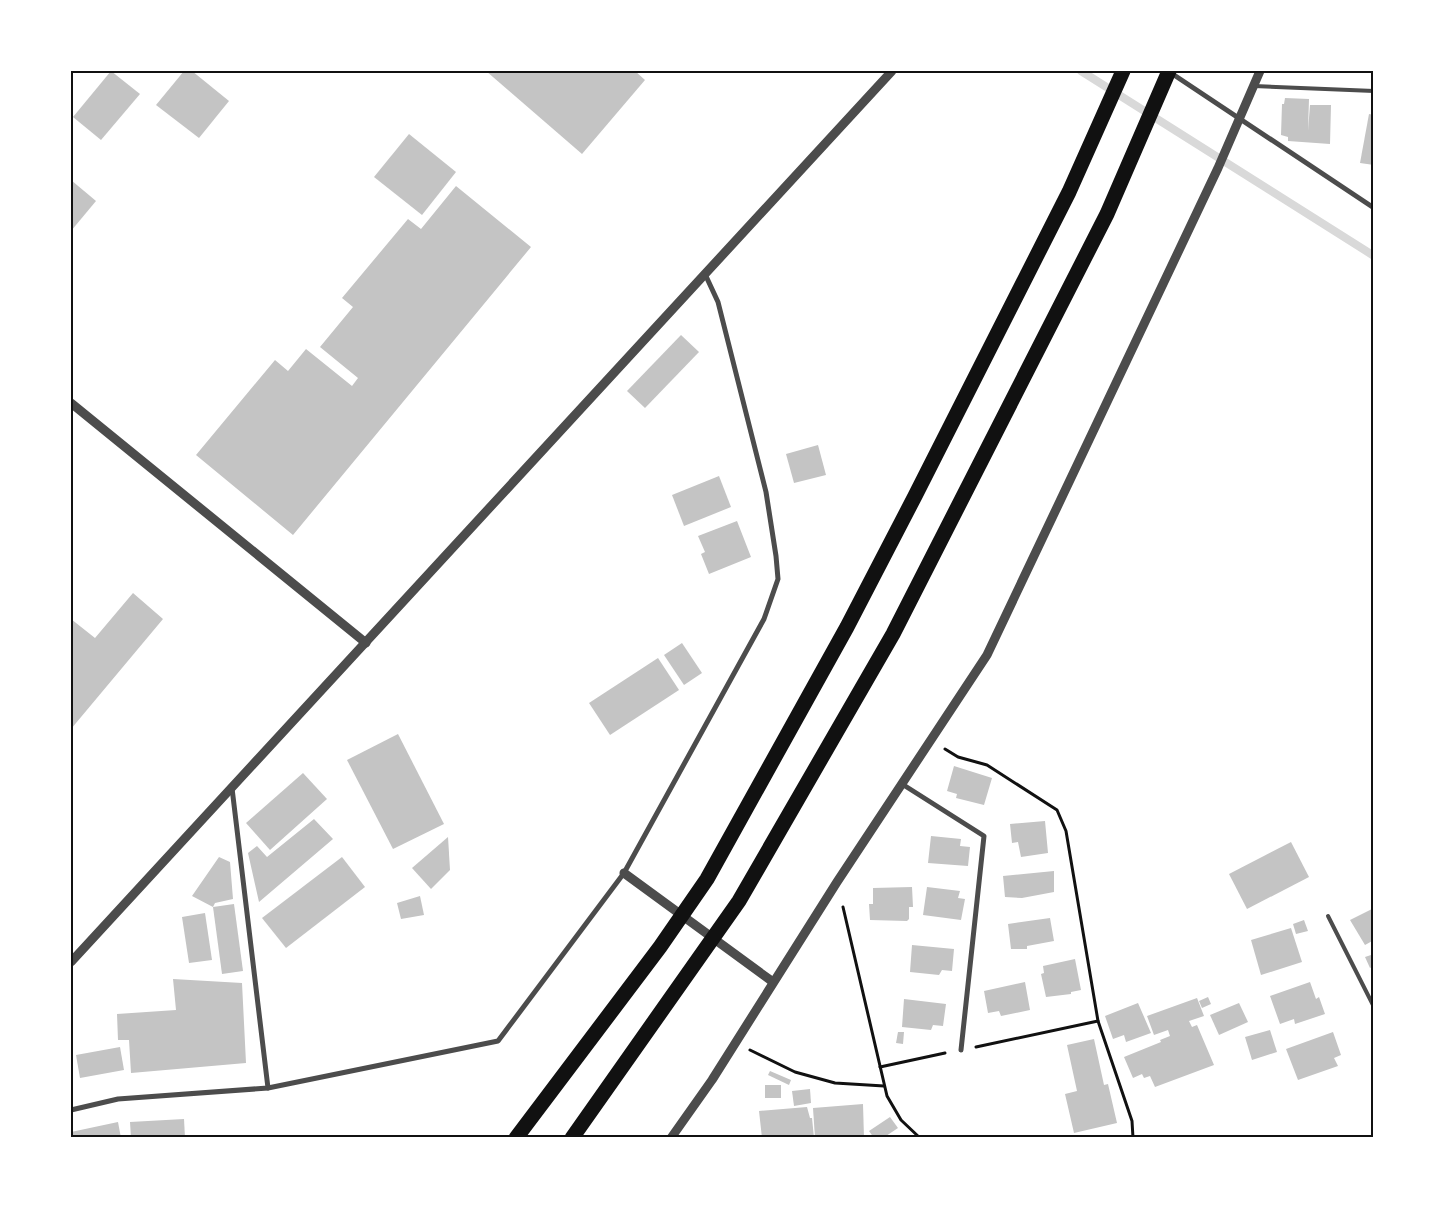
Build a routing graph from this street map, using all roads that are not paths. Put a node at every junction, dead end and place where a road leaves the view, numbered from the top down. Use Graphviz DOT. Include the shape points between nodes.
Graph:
graph roads {
  1 [pos="892,71"];
  2 [pos="1123,71"];
  3 [pos="1169,71"];
  4 [pos="1260,71"];
  5 [pos="1254,86"];
  6 [pos="1374,91"];
  7 [pos="1241,120"];
  8 [pos="1374,208"];
  9 [pos="704,274"];
  10 [pos="71,403"];
  11 [pos="366,643"];
  12 [pos="902,784"];
  13 [pos="232,788"];
  14 [pos="624,873"];
  15 [pos="1328,916"];
  16 [pos="71,962"];
  17 [pos="773,982"];
  18 [pos="1374,1007"];
  19 [pos="961,1050"];
  20 [pos="268,1088"];
  21 [pos="71,1110"];
  22 [pos="516,1138"];
  23 [pos="572,1138"];
  24 [pos="671,1138"];
  1 -- 9 [label="street"];
  2 -- 22 [label="highway" via="1069,192 852,618 707,879 660,947"];
  3 -- 7 [label="street"];
  3 -- 23 [label="highway" via="1107,214 893,634 739,901"];
  4 -- 5 [label="street"];
  5 -- 6 [label="lane"];
  5 -- 7 [label="street"];
  7 -- 8 [label="street"];
  7 -- 12 [label="street" via="987,655"];
  9 -- 11 [label="street"];
  9 -- 14 [label="street" via="718,302 766,492 778,579 764,619"];
  10 -- 11 [label="street"];
  11 -- 13 [label="street"];
  12 -- 17 [label="street"];
  12 -- 19 [label="street" via="984,836"];
  13 -- 16 [label="street"];
  13 -- 20 [label="street"];
  14 -- 17 [label="street"];
  14 -- 20 [label="street" via="498,1041"];
  15 -- 18 [label="lane"];
  17 -- 24 [label="street"];
  20 -- 21 [label="street" via="118,1099"];
}
